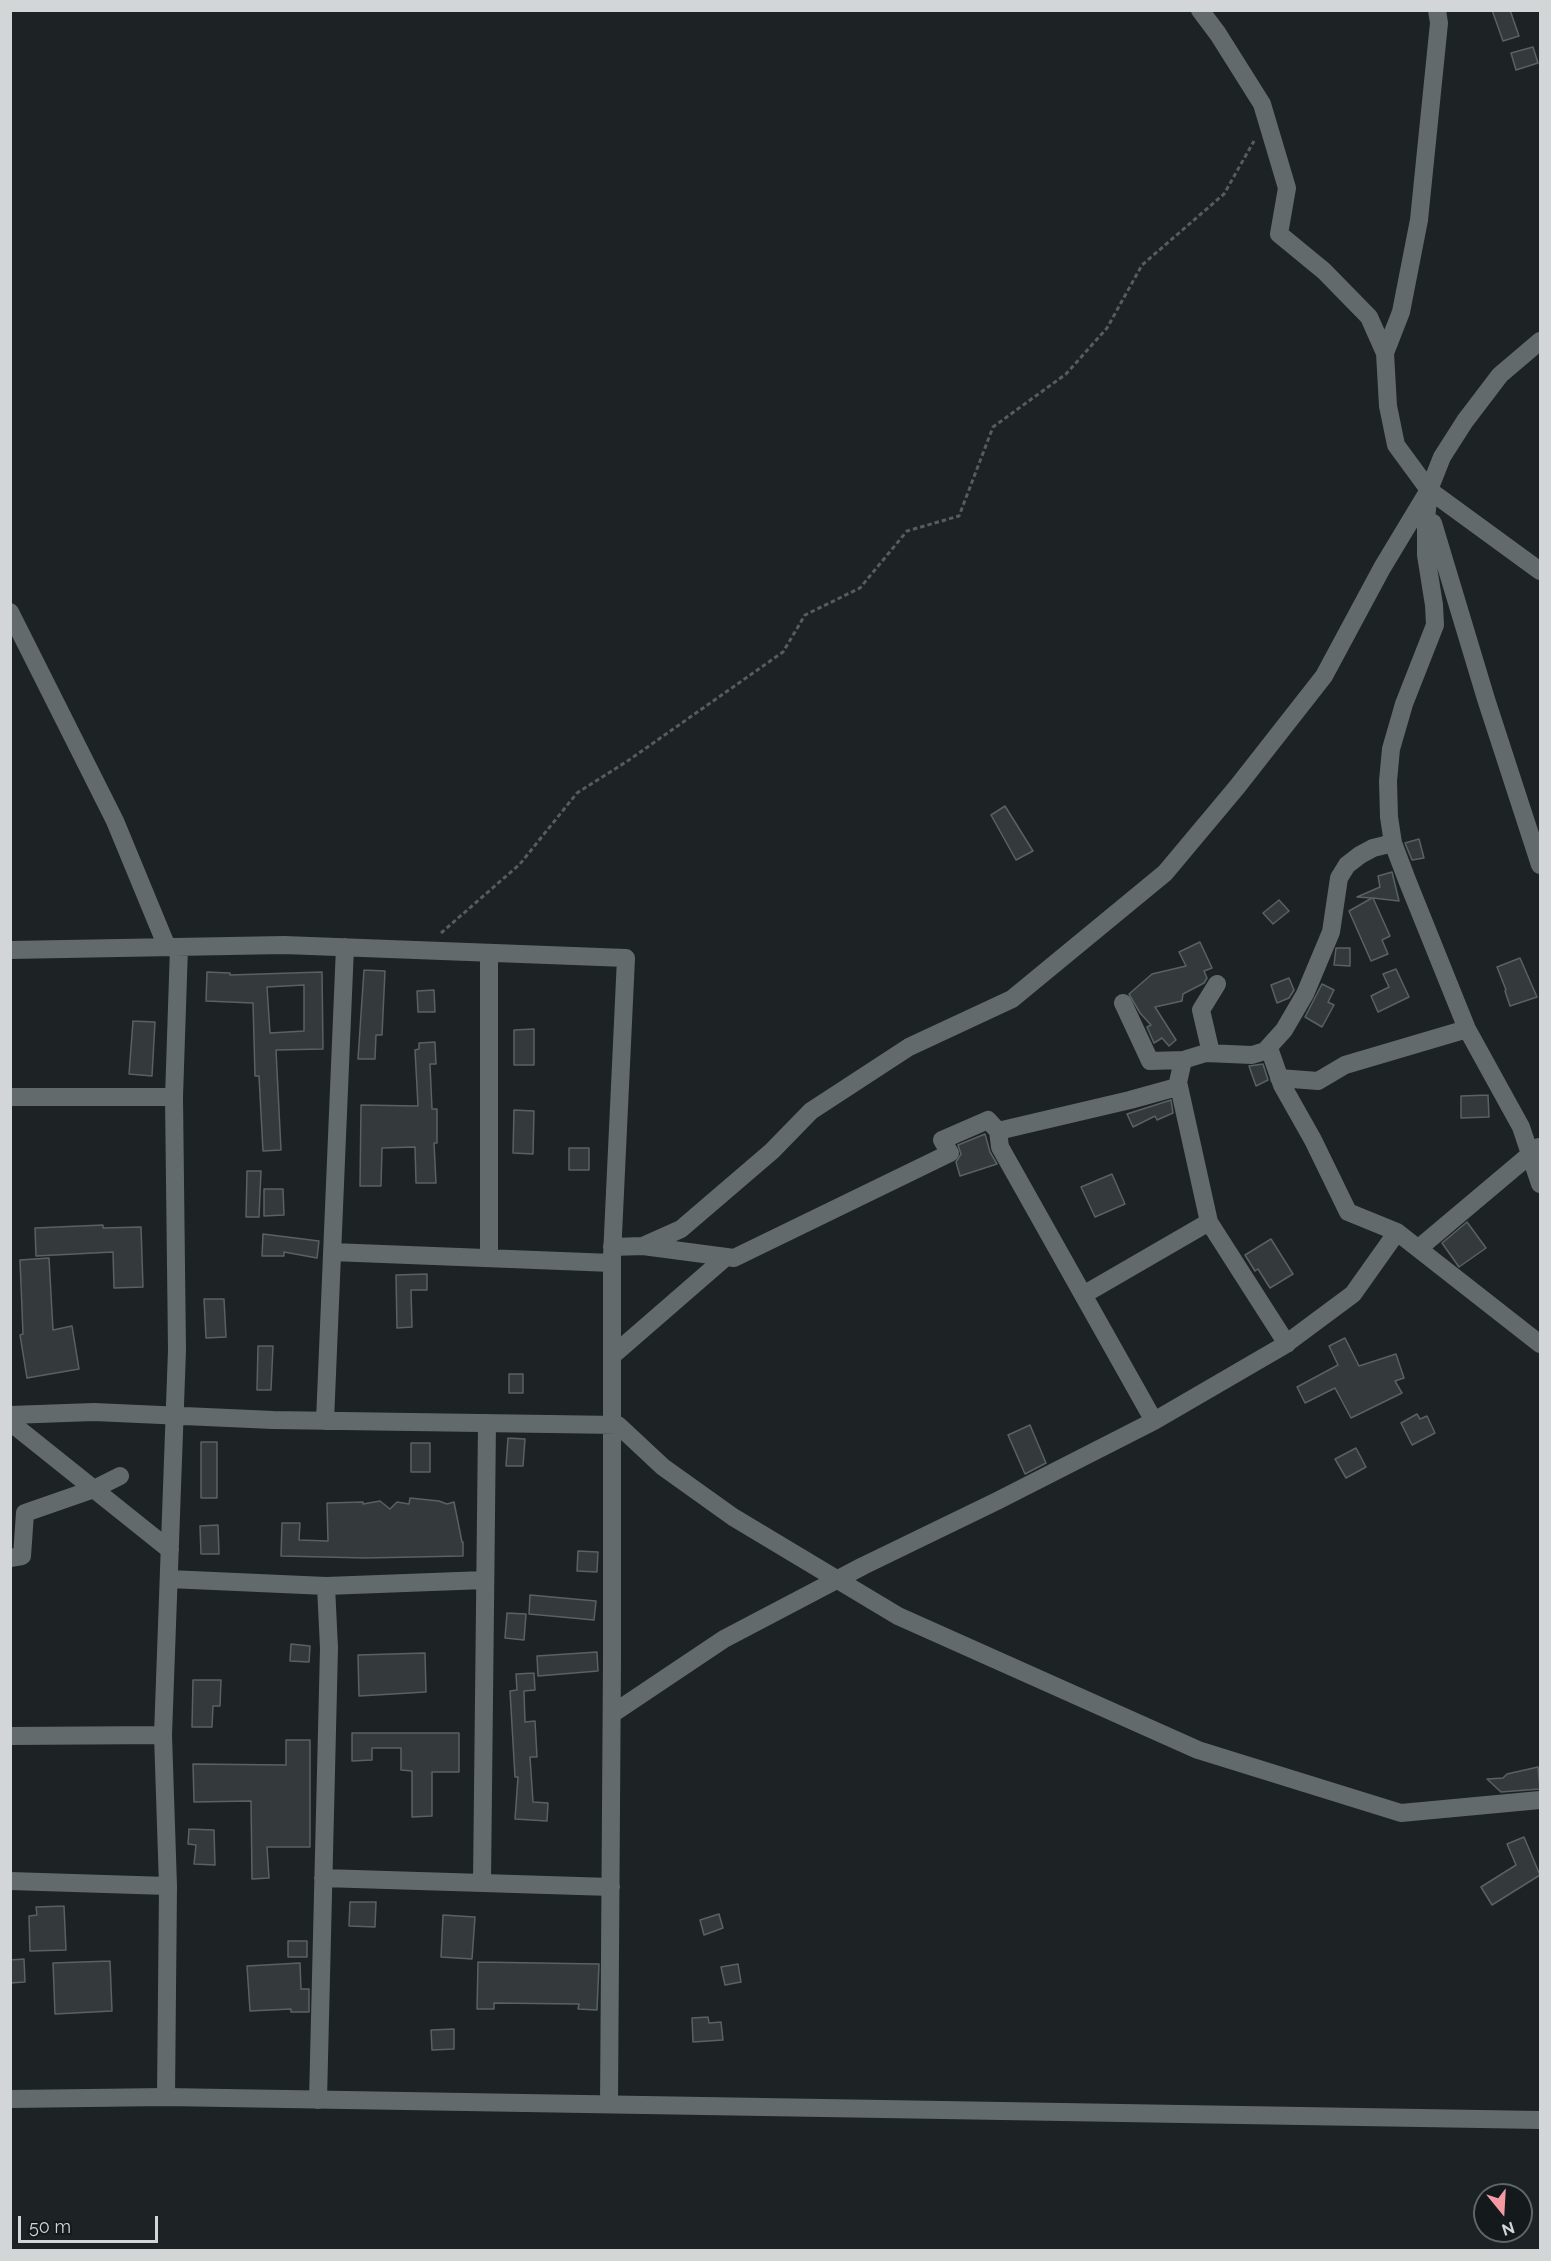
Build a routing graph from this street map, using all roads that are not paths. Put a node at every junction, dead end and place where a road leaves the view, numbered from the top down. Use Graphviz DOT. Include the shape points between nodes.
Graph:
graph roads {
  1 [pos="1200,10"];
  2 [pos="1437,10"];
  3 [pos="1540,340"];
  4 [pos="1385,353"];
  5 [pos="1428,497"];
  6 [pos="1540,571"];
  7 [pos="10,612"];
  8 [pos="1393,843"];
  9 [pos="1540,865"];
  10 [pos="173,947"];
  11 [pos="345,947"];
  12 [pos="10,950"];
  13 [pos="489,953"];
  14 [pos="1217,984"];
  15 [pos="1123,1003"];
  16 [pos="1467,1029"];
  17 [pos="1269,1048"];
  18 [pos="1211,1053"];
  19 [pos="1183,1060"];
  20 [pos="1279,1078"];
  21 [pos="1178,1083"];
  22 [pos="10,1097"];
  23 [pos="174,1097"];
  24 [pos="998,1131"];
  25 [pos="1536,1149"];
  26 [pos="1540,1184"];
  27 [pos="1209,1222"];
  28 [pos="1397,1232"];
  29 [pos="643,1246"];
  30 [pos="1419,1248"];
  31 [pos="332,1252"];
  32 [pos="612,1255"];
  33 [pos="726,1257"];
  34 [pos="489,1258"];
  35 [pos="1083,1295"];
  36 [pos="1287,1344"];
  37 [pos="1540,1344"];
  38 [pos="612,1356"];
  39 [pos="10,1415"];
  40 [pos="175,1416"];
  41 [pos="325,1421"];
  42 [pos="1154,1421"];
  43 [pos="10,1422"];
  44 [pos="487,1423"];
  45 [pos="612,1425"];
  46 [pos="120,1476"];
  47 [pos="94,1489"];
  48 [pos="170,1550"];
  49 [pos="10,1558"];
  50 [pos="169,1579"];
  51 [pos="485,1580"];
  52 [pos="837,1580"];
  53 [pos="326,1586"];
  54 [pos="612,1714"];
  55 [pos="163,1735"];
  56 [pos="10,1736"];
  57 [pos="1540,1800"];
  58 [pos="323,1878"];
  59 [pos="10,1881"];
  60 [pos="482,1882"];
  61 [pos="168,1886"];
  62 [pos="611,1887"];
  63 [pos="166,2097"];
  64 [pos="10,2099"];
  65 [pos="318,2100"];
  66 [pos="609,2104"];
  67 [pos="1540,2120"];
  1 -- 4 [label="street" via="1262,104 1287,188 1279,234 1324,271 1369,317"];
  2 -- 4 [label="street" via="1439,23 1419,220 1401,312"];
  3 -- 5 [label="street" via="1500,375 1465,421 1442,457"];
  4 -- 5 [label="street" via="1388,406 1396,445"];
  5 -- 6 [label="street"];
  5 -- 8 [label="street" via="1426,555 1434,625 1391,748 1388,781"];
  5 -- 9 [label="street" via="1437,542"];
  5 -- 29 [label="street" via="1382,568 1324,676 1165,873 1012,999 909,1047 811,1111 772,1151 681,1229"];
  7 -- 10 [label="street" via="116,821"];
  8 -- 16 [label="street"];
  8 -- 17 [label="street" via="1359,855 1339,878 1331,932 1317,968 1284,1030"];
  10 -- 11 [label="street"];
  10 -- 12 [label="street"];
  10 -- 23 [label="street"];
  11 -- 13 [label="street"];
  11 -- 31 [label="street"];
  13 -- 32 [label="street" via="626,958"];
  13 -- 34 [label="street"];
  14 -- 18 [label="street" via="1201,1010"];
  15 -- 19 [label="street" via="1150,1061"];
  16 -- 20 [label="street" via="1345,1065 1318,1081"];
  16 -- 25 [label="street"];
  17 -- 18 [label="street" via="1252,1055"];
  17 -- 20 [label="street"];
  18 -- 19 [label="street"];
  19 -- 21 [label="street"];
  20 -- 28 [label="street" via="1348,1212"];
  21 -- 24 [label="street" via="1177,1087 1130,1100"];
  21 -- 27 [label="street"];
  22 -- 23 [label="street"];
  23 -- 40 [label="street"];
  24 -- 33 [label="street" via="988,1120 942,1140 950,1153 734,1258"];
  24 -- 35 [label="street" via="1000,1147"];
  25 -- 26 [label="street"];
  25 -- 30 [label="street"];
  27 -- 35 [label="street"];
  27 -- 36 [label="street"];
  28 -- 30 [label="street"];
  28 -- 36 [label="street" via="1353,1294"];
  29 -- 32 [label="street"];
  29 -- 33 [label="street"];
  30 -- 37 [label="street"];
  31 -- 34 [label="street"];
  31 -- 41 [label="street"];
  32 -- 34 [label="street"];
  32 -- 38 [label="street"];
  33 -- 38 [label="street"];
  35 -- 42 [label="street"];
  36 -- 42 [label="street"];
  38 -- 45 [label="street"];
  39 -- 40 [label="street" via="94,1412"];
  40 -- 41 [label="street"];
  40 -- 48 [label="street"];
  41 -- 44 [label="street"];
  42 -- 52 [label="street"];
  43 -- 47 [label="street"];
  44 -- 45 [label="street"];
  44 -- 51 [label="street"];
  45 -- 52 [label="street" via="618,1425 663,1467 733,1517"];
  45 -- 54 [label="street"];
  46 -- 47 [label="street"];
  47 -- 48 [label="street"];
  47 -- 49 [label="street" via="25,1513 22,1556"];
  48 -- 50 [label="street"];
  50 -- 53 [label="street"];
  50 -- 55 [label="street"];
  51 -- 53 [label="street"];
  51 -- 60 [label="street"];
  52 -- 54 [label="street" via="724,1640"];
  52 -- 57 [label="street" via="898,1616 1198,1750 1401,1813"];
  53 -- 58 [label="street" via="329,1648"];
  54 -- 62 [label="street"];
  55 -- 56 [label="street"];
  55 -- 61 [label="street"];
  58 -- 60 [label="street"];
  58 -- 65 [label="street"];
  59 -- 61 [label="street"];
  60 -- 62 [label="street"];
  61 -- 63 [label="street"];
  62 -- 66 [label="street"];
  63 -- 64 [label="street"];
  63 -- 65 [label="street"];
  65 -- 66 [label="street"];
  66 -- 67 [label="street"];
}
